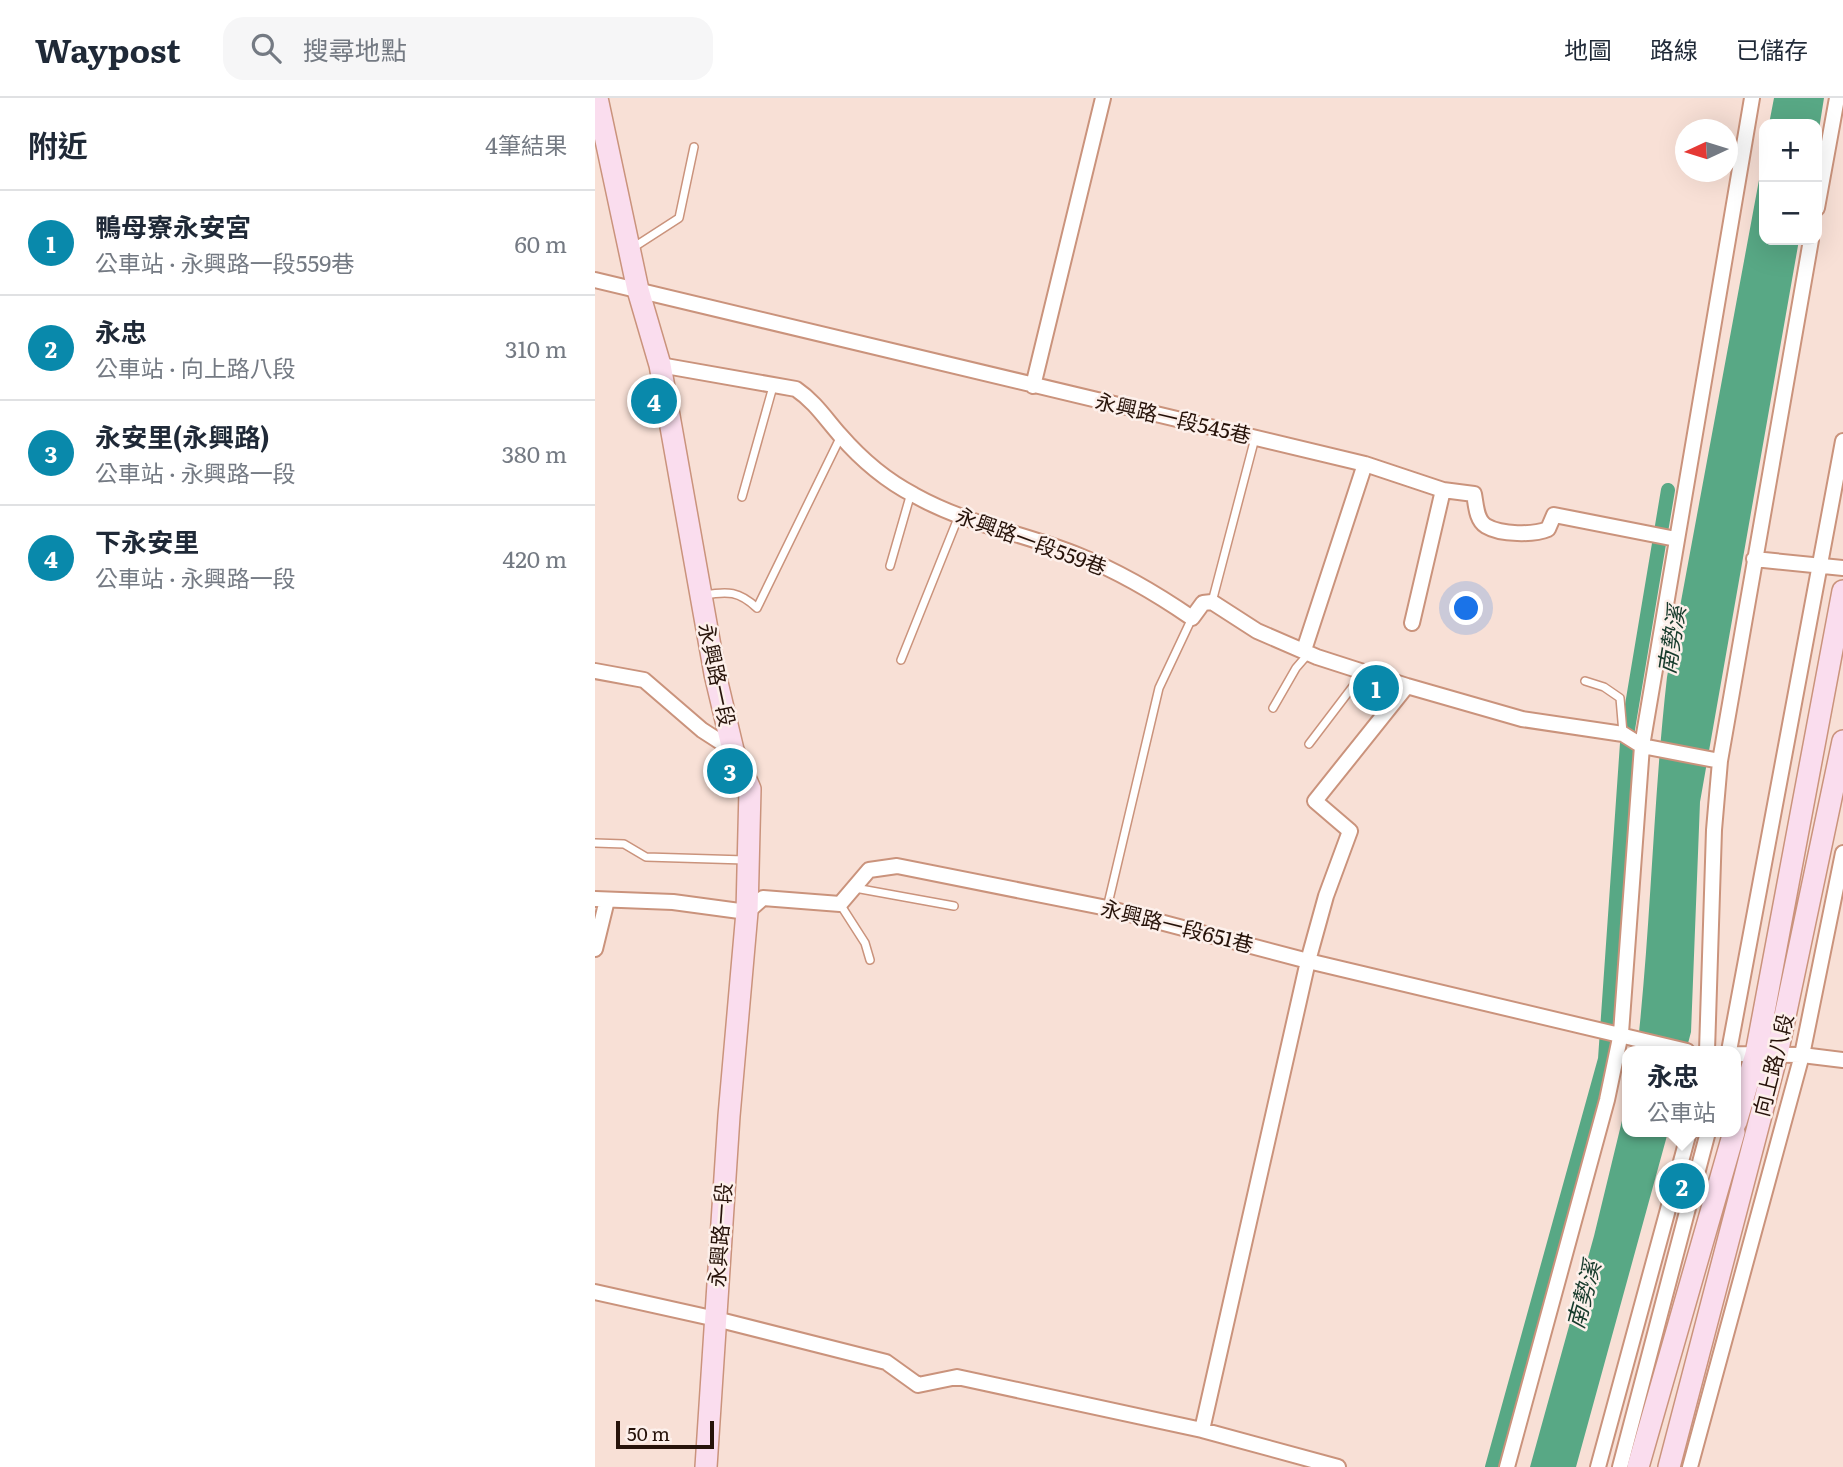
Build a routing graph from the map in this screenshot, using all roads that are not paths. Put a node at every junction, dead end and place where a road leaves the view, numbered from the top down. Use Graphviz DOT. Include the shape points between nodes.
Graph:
graph roads {
  1 [pos="597,98"];
  2 [pos="1103,98"];
  3 [pos="1752,98"];
  4 [pos="1836,98"];
  5 [pos="694,147"];
  6 [pos="1821,182"];
  7 [pos="1810,245"];
  8 [pos="630,250"];
  9 [pos="595,280"];
  10 [pos="638,290"];
  11 [pos="660,365"];
  12 [pos="774,383"];
  13 [pos="1033,386"];
  14 [pos="841,436"];
  15 [pos="1255,438"];
  16 [pos="1843,442"];
  17 [pos="1365,464"];
  18 [pos="1443,490"];
  19 [pos="911,494"];
  20 [pos="742,496"];
  21 [pos="958,518"];
  22 [pos="1676,539"];
  23 [pos="1754,559"];
  24 [pos="1820,565"];
  25 [pos="890,566"];
  26 [pos="1843,568"];
  27 [pos="1843,591"];
  28 [pos="700,595"];
  29 [pos="1212,602"];
  30 [pos="1192,618"];
  31 [pos="1412,623"];
  32 [pos="1307,651"];
  33 [pos="901,660"];
  34 [pos="595,671"];
  35 [pos="1363,673"];
  36 [pos="1585,681"];
  37 [pos="1407,686"];
  38 [pos="1273,708"];
  39 [pos="1623,734"];
  40 [pos="1843,741"];
  41 [pos="1309,744"];
  42 [pos="1648,747"];
  43 [pos="733,750"];
  44 [pos="1715,760"];
  45 [pos="595,843"];
  46 [pos="1843,853"];
  47 [pos="749,860"];
  48 [pos="854,887"];
  49 [pos="601,900"];
  50 [pos="840,904"];
  51 [pos="954,906"];
  52 [pos="1107,908"];
  53 [pos="747,912"];
  54 [pos="595,949"];
  55 [pos="870,960"];
  56 [pos="1308,961"];
  57 [pos="1621,1033"];
  58 [pos="1669,1046"];
  59 [pos="1707,1046"];
  60 [pos="1729,1046"];
  61 [pos="1746,1054"];
  62 [pos="1777,1054"];
  63 [pos="1802,1055"];
  64 [pos="1843,1060"];
  65 [pos="1741,1088"];
  66 [pos="1688,1137"];
  67 [pos="1707,1137"];
  68 [pos="1733,1137"];
  69 [pos="595,1292"];
  70 [pos="716,1319"];
  71 [pos="1202,1430"];
  72 [pos="706,1467"];
  73 [pos="1338,1467"];
  74 [pos="1507,1467"];
  75 [pos="1598,1467"];
  76 [pos="1620,1467"];
  77 [pos="1638,1467"];
  78 [pos="1669,1467"];
  79 [pos="1690,1467"];
  1 -- 8 [label="main road, 永興路一段"];
  2 -- 13 [label="street"];
  3 -- 22 [label="street"];
  4 -- 6 [label="street"];
  5 -- 8 [label="lane" via="679,218"];
  7 -- 23 [label="street"];
  8 -- 10 [label="main road, 永興路一段"];
  9 -- 10 [label="street, 永興路一段545巷"];
  10 -- 11 [label="main road, 永興路一段"];
  10 -- 13 [label="street, 永興路一段545巷"];
  11 -- 12 [label="street, 永興路一段559巷"];
  11 -- 28 [label="main road, 永興路一段"];
  12 -- 14 [label="street, 永興路一段559巷" via="813,400"];
  12 -- 20 [label="lane"];
  13 -- 15 [label="street, 永興路一段545巷"];
  14 -- 19 [label="street, 永興路一段559巷"];
  14 -- 28 [label="lane" via="757,608 741,593"];
  15 -- 17 [label="street, 永興路一段545巷"];
  15 -- 29 [label="lane"];
  16 -- 24 [label="street"];
  17 -- 18 [label="street, 永興路一段545巷"];
  17 -- 32 [label="street"];
  18 -- 22 [label="street, 永興路一段545巷" via="1474,494 1478,516 1486,526 1531,535 1548,529 1554,515"];
  18 -- 31 [label="street"];
  19 -- 21 [label="street, 永興路一段559巷"];
  19 -- 25 [label="lane"];
  21 -- 30 [label="street, 永興路一段559巷" via="1079,555 1151,590"];
  21 -- 33 [label="lane"];
  22 -- 42 [label="street"];
  23 -- 24 [label="street"];
  23 -- 44 [label="street"];
  24 -- 26 [label="street"];
  24 -- 60 [label="street"];
  27 -- 61 [label="main road, 向上路八段"];
  28 -- 43 [label="main road, 永興路一段"];
  29 -- 30 [label="street" via="1203,603"];
  29 -- 32 [label="street" via="1257,631"];
  30 -- 52 [label="lane" via="1159,688"];
  32 -- 35 [label="street"];
  32 -- 38 [label="lane"];
  34 -- 43 [label="street" via="644,680"];
  35 -- 37 [label="street"];
  35 -- 41 [label="lane"];
  36 -- 39 [label="lane" via="1620,698"];
  37 -- 39 [label="street" via="1522,719"];
  37 -- 56 [label="street" via="1315,801 1350,831"];
  39 -- 42 [label="street"];
  40 -- 62 [label="main road, 向上路八段"];
  42 -- 44 [label="street"];
  42 -- 57 [label="street"];
  43 -- 47 [label="main road, 永興路一段" via="750,789"];
  44 -- 59 [label="street"];
  45 -- 47 [label="lane" via="624,844 646,857"];
  46 -- 63 [label="street"];
  47 -- 53 [label="main road, 永興路一段"];
  48 -- 50 [label="street, 永興路一段651巷"];
  48 -- 51 [label="lane"];
  48 -- 52 [label="street, 永興路一段651巷" via="869,870 897,866"];
  49 -- 53 [label="street" via="673,902"];
  49 -- 54 [label="street"];
  50 -- 53 [label="street" via="763,898"];
  50 -- 55 [label="lane" via="865,943"];
  52 -- 56 [label="street, 永興路一段651巷"];
  53 -- 70 [label="main road, 永興路一段"];
  56 -- 57 [label="street, 永興路一段651巷"];
  56 -- 71 [label="street"];
  57 -- 58 [label="street, 永興路一段651巷"];
  57 -- 74 [label="street"];
  61 -- 62 [label="street"];
  61 -- 65 [label="main road, 向上路八段"];
  62 -- 63 [label="street"];
  62 -- 78 [label="main road, 向上路八段"];
  63 -- 64 [label="street"];
  63 -- 79 [label="street"];
  66 -- 75 [label="street"];
  67 -- 76 [label="street"];
  68 -- 77 [label="main road, 向上路八段"];
  69 -- 70 [label="street"];
  70 -- 71 [label="street" via="886,1362 918,1385 957,1377"];
  70 -- 72 [label="main road, 永興路一段"];
  71 -- 73 [label="street"];
}
